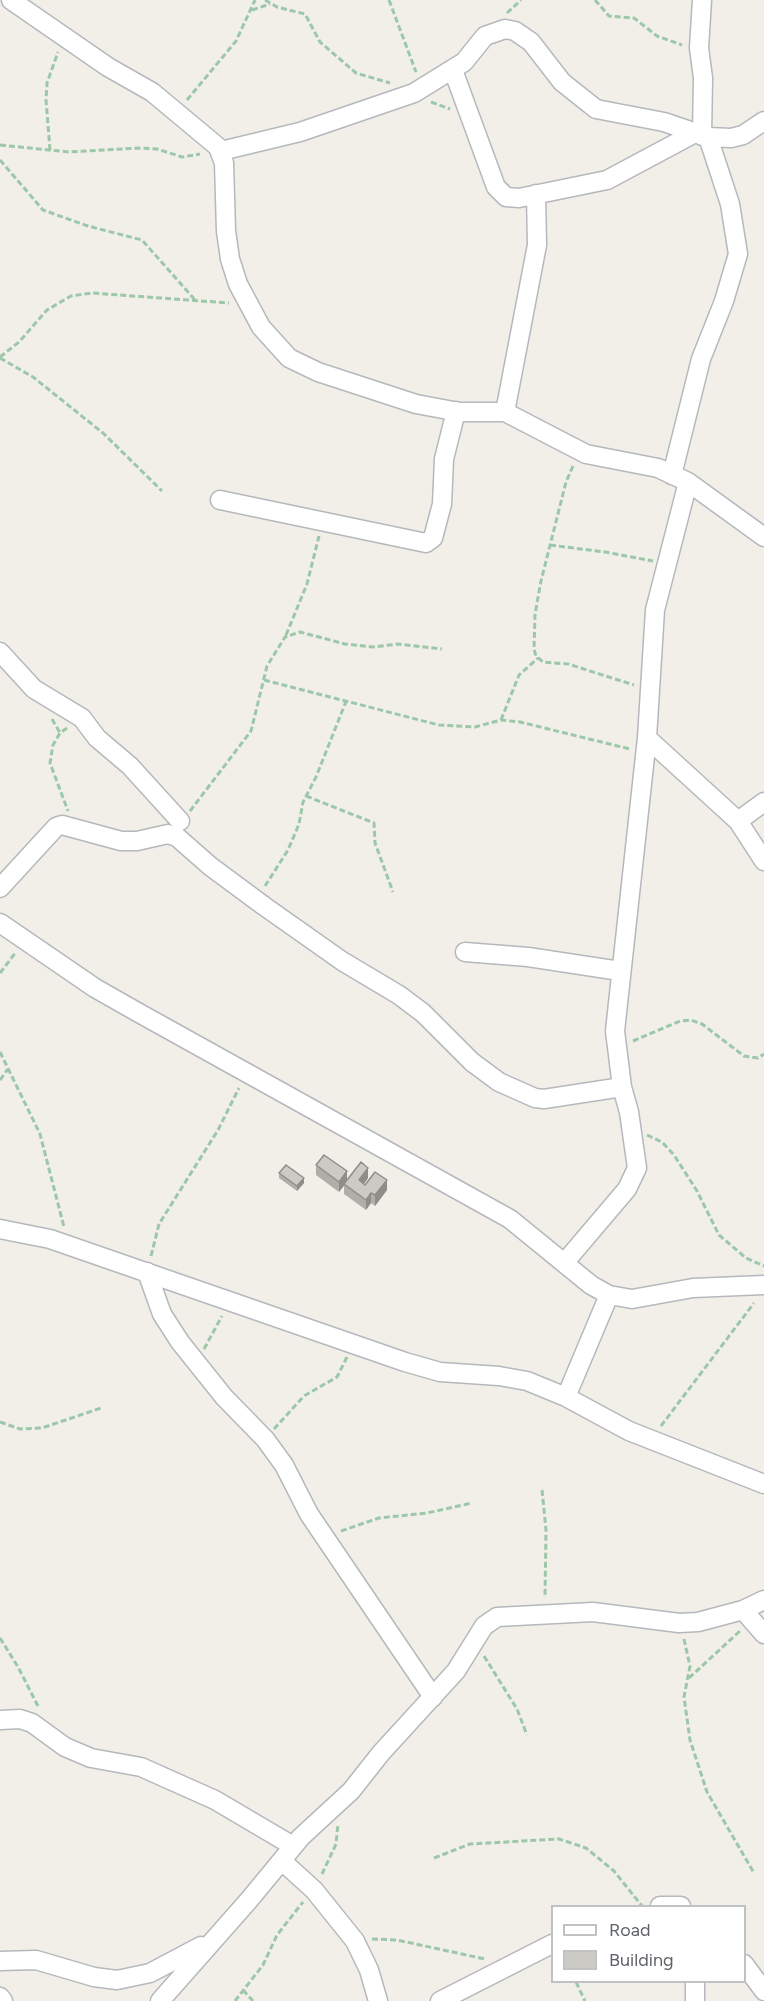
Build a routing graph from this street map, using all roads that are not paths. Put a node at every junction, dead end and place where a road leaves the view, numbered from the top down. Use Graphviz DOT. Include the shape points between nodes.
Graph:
graph roads {
  1 [pos="11,0"];
  2 [pos="702,0"];
  3 [pos="453,70"];
  4 [pos="762,126"];
  5 [pos="702,135"];
  6 [pos="219,149"];
  7 [pos="536,194"];
  8 [pos="456,411"];
  9 [pos="505,412"];
  10 [pos="680,478"];
  11 [pos="220,500"];
  12 [pos="764,537"];
  13 [pos="0,652"];
  14 [pos="647,746"];
  15 [pos="764,802"];
  16 [pos="180,821"];
  17 [pos="738,821"];
  18 [pos="764,861"];
  19 [pos="0,888"];
  20 [pos="0,923"];
  21 [pos="465,952"];
  22 [pos="620,971"];
  23 [pos="622,1087"];
  24 [pos="0,1229"];
  25 [pos="566,1262"];
  26 [pos="147,1272"];
  27 [pos="761,1292"];
  28 [pos="609,1295"];
  29 [pos="566,1396"];
  30 [pos="764,1484"];
  31 [pos="764,1600"];
  32 [pos="747,1615"];
  33 [pos="764,1634"];
  34 [pos="433,1697"];
  35 [pos="0,1720"];
  36 [pos="288,1853"];
  37 [pos="210,1941"];
  38 [pos="551,1944"];
  39 [pos="0,1961"];
  40 [pos="746,1967"];
  41 [pos="695,1983"];
  42 [pos="764,1991"];
  43 [pos="0,1997"];
  44 [pos="3,2001"];
  45 [pos="160,2001"];
  46 [pos="378,2001"];
  47 [pos="440,2001"];
  48 [pos="695,2001"];
  1 -- 6 [label="street" via="152,92"];
  2 -- 5 [label="street"];
  3 -- 5 [label="street" via="485,36 505,29 514,31 531,42 562,82 596,109 664,122"];
  3 -- 6 [label="street" via="427,94 405,96 300,132"];
  3 -- 7 [label="street" via="496,187 512,198"];
  4 -- 5 [label="street" via="731,138"];
  5 -- 7 [label="street" via="607,180"];
  5 -- 10 [label="street" via="730,204 738,254 701,359"];
  6 -- 8 [label="street" via="224,163 230,259 247,304 273,344 302,366 416,404"];
  7 -- 9 [label="street" via="537,245"];
  8 -- 9 [label="street"];
  8 -- 11 [label="street" via="444,459 442,504 430,541 417,542"];
  9 -- 10 [label="street" via="586,454 648,466"];
  10 -- 12 [label="street"];
  10 -- 14 [label="street" via="655,610"];
  13 -- 16 [label="street" via="34,690 82,718"];
  14 -- 17 [label="street"];
  14 -- 22 [label="street"];
  15 -- 17 [label="street"];
  17 -- 18 [label="street"];
  19 -- 23 [label="street" via="62,825 121,841 137,842 168,834 342,961 399,995 472,1062 516,1091 544,1099"];
  20 -- 25 [label="street" via="95,988 510,1219"];
  21 -- 22 [label="street"];
  22 -- 23 [label="street" via="617,1049"];
  23 -- 25 [label="street" via="633,1131 633,1180"];
  24 -- 26 [label="street" via="50,1239"];
  25 -- 28 [label="street" via="591,1285"];
  26 -- 29 [label="street" via="440,1372 499,1376"];
  26 -- 34 [label="street" via="162,1314 196,1363 284,1465 309,1514"];
  27 -- 28 [label="street" via="693,1288 632,1299"];
  28 -- 29 [label="street"];
  29 -- 30 [label="street" via="629,1431"];
  31 -- 32 [label="street"];
  32 -- 33 [label="street"];
  32 -- 34 [label="street" via="679,1623 593,1612 497,1617 484,1626 456,1671"];
  34 -- 36 [label="street" via="342,1802"];
  35 -- 36 [label="street" via="32,1723 65,1747 91,1758 141,1767 215,1800"];
  36 -- 37 [label="street"];
  36 -- 46 [label="street" via="355,1941"];
  37 -- 39 [label="street" via="150,1973 117,1980 36,1960"];
  37 -- 45 [label="street"];
  38 -- 47 [label="street"];
  40 -- 42 [label="street"];
  41 -- 48 [label="street"];
  43 -- 44 [label="street"];
}
